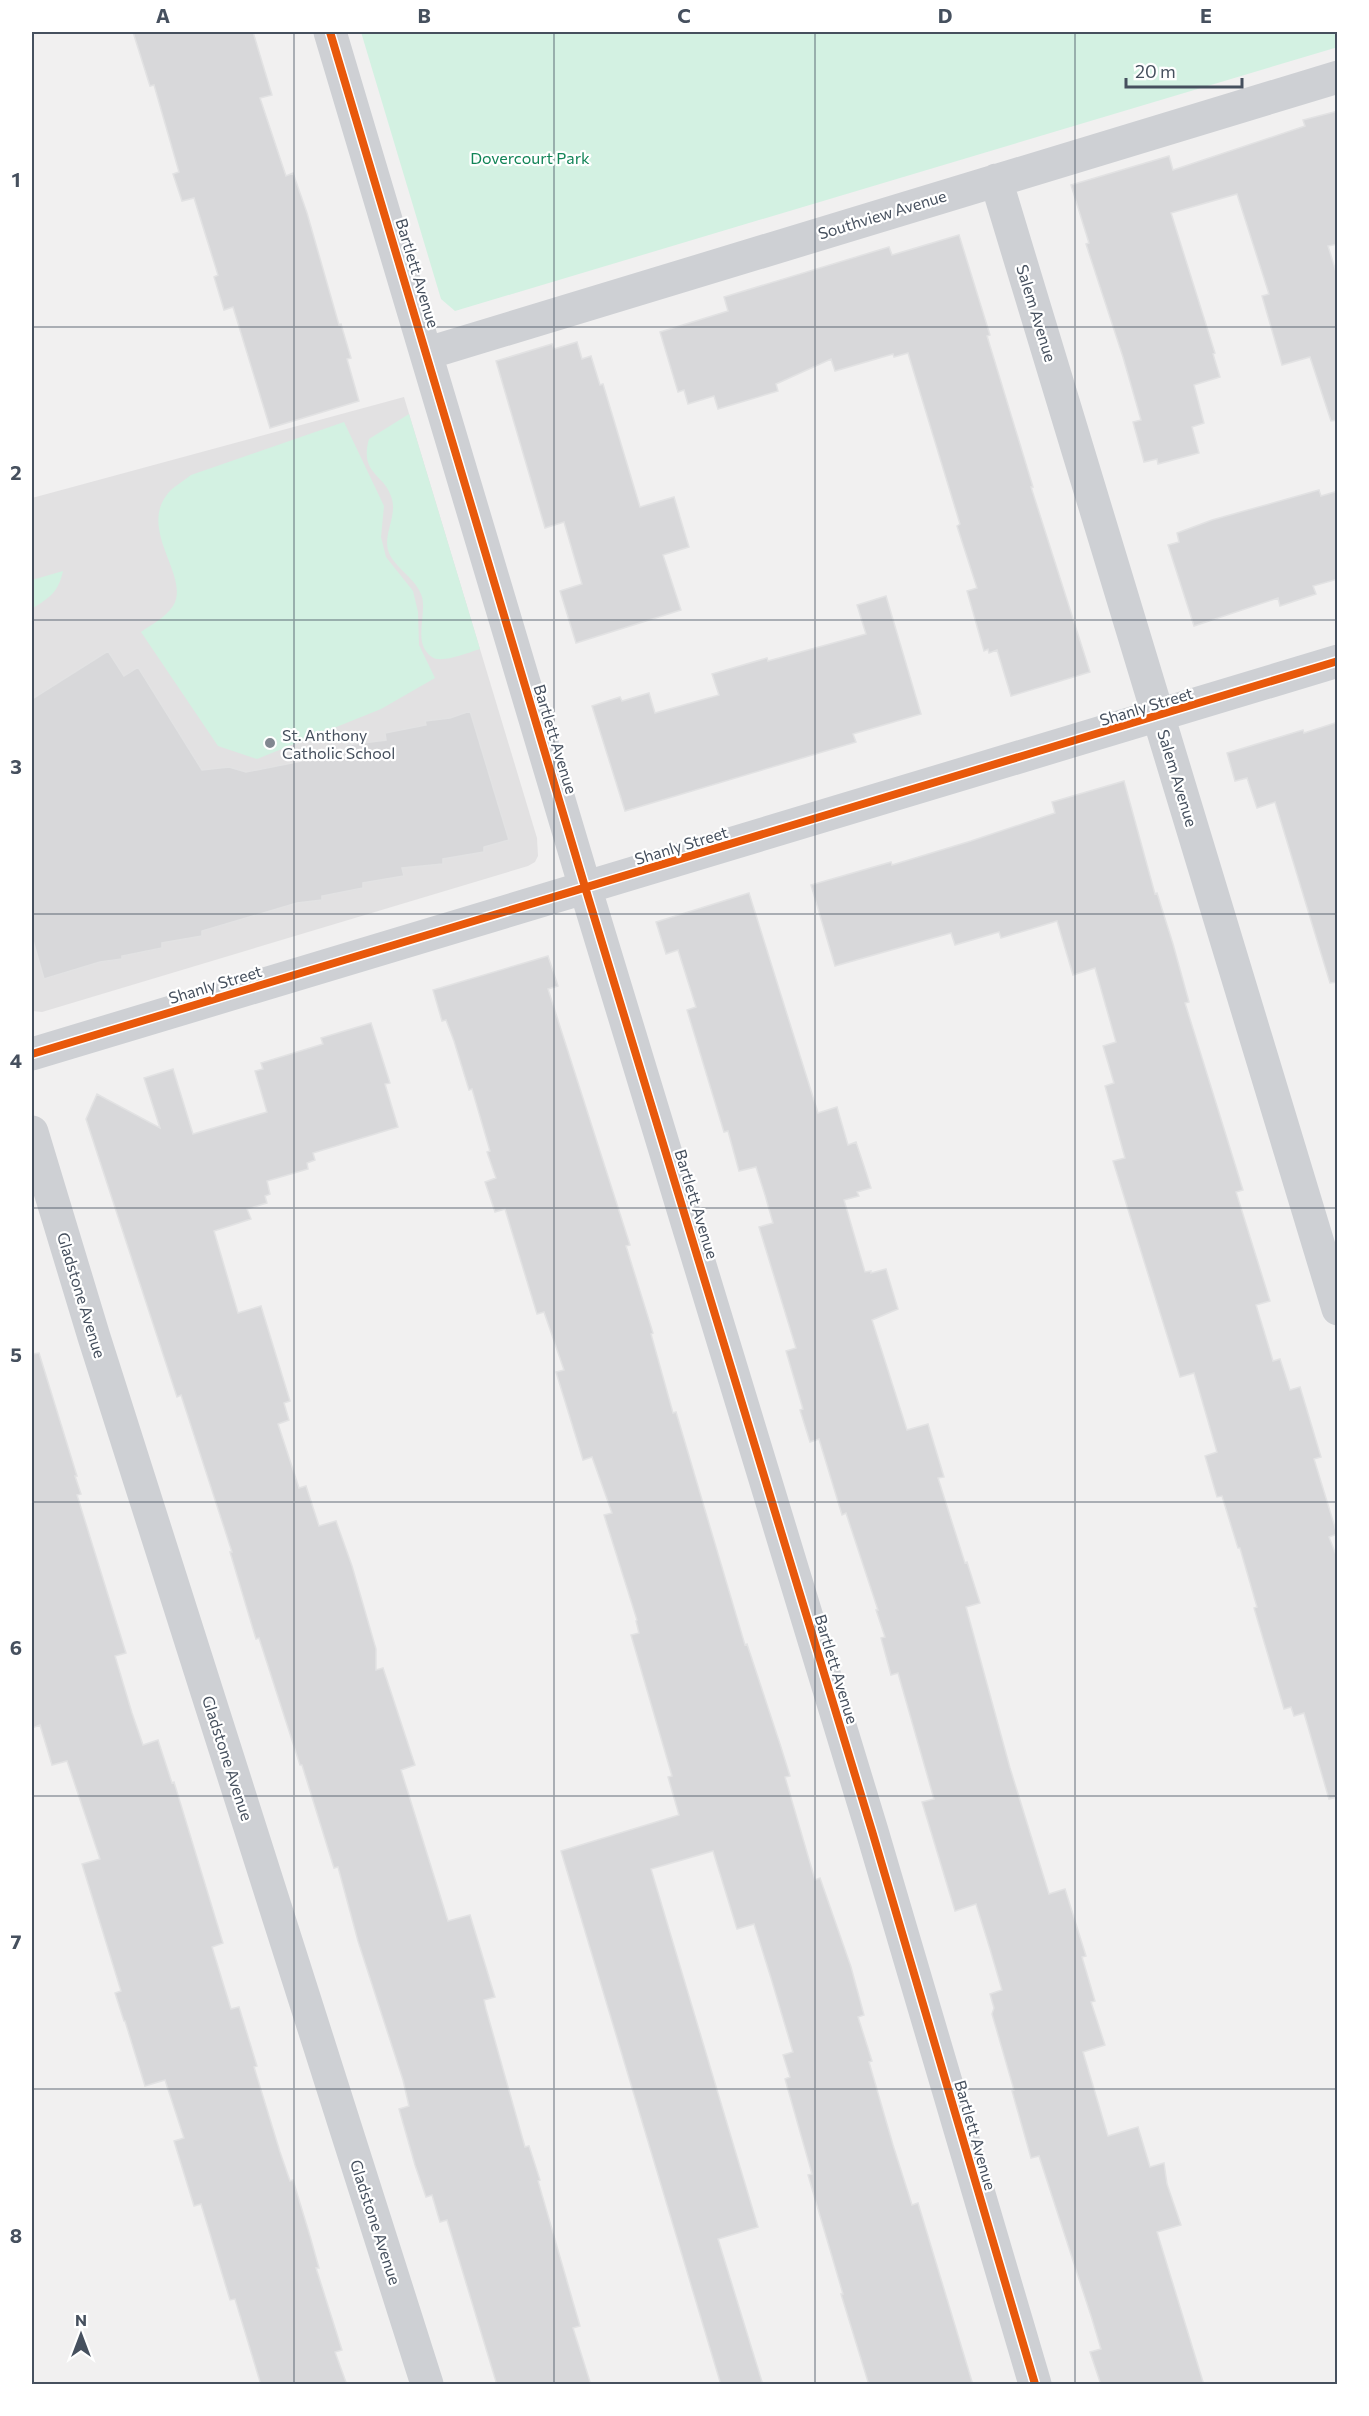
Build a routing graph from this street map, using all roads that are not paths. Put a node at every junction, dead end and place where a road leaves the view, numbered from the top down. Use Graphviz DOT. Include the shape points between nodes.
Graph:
graph roads {
  1 [pos="330,32"];
  2 [pos="1338,77"];
  3 [pos="996,180"];
  4 [pos="428,353"];
  5 [pos="1338,661"];
  6 [pos="1158,715"];
  7 [pos="585,887"];
  8 [pos="32,1054"];
  9 [pos="32,1132"];
  10 [pos="1338,1309"];
  11 [pos="427,2385"];
  12 [pos="1035,2385"];
  1 -- 4 [label="street, Bartlett Avenue"];
  2 -- 3 [label="street, Southview Avenue"];
  3 -- 4 [label="street, Southview Avenue"];
  3 -- 6 [label="street, Salem Avenue"];
  4 -- 7 [label="street, Bartlett Avenue"];
  5 -- 6 [label="street, Shanly Street"];
  6 -- 7 [label="street, Shanly Street"];
  6 -- 10 [label="street, Salem Avenue"];
  7 -- 8 [label="street, Shanly Street"];
  7 -- 12 [label="street, Bartlett Avenue" via="872,1831"];
  9 -- 11 [label="street, Gladstone Avenue"];
}
